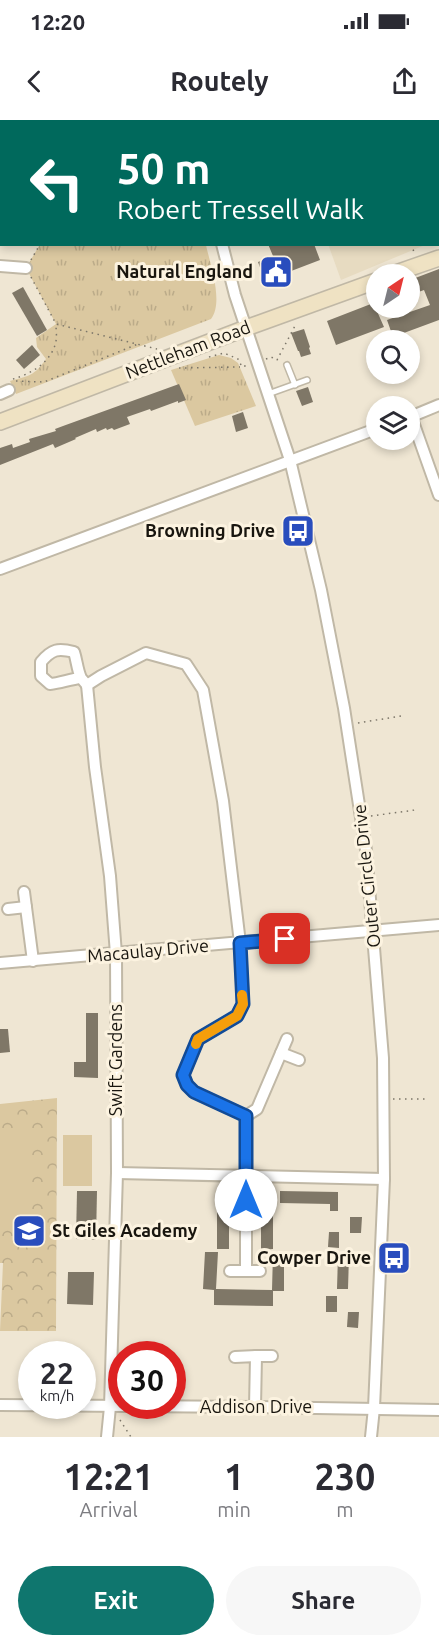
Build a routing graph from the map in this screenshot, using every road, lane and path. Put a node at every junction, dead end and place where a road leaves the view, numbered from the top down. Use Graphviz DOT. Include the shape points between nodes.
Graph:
graph roads {
  1 [pos="39,246"];
  2 [pos="223,246"];
  3 [pos="439,258"];
  4 [pos="420,265"];
  5 [pos="0,266"];
  6 [pos="26,268"];
  7 [pos="366,285"];
  8 [pos="301,321"];
  9 [pos="56,324"];
  10 [pos="246,328"];
  11 [pos="139,344"];
  12 [pos="166,358"];
  13 [pos="202,359"];
  14 [pos="257,362"];
  15 [pos="287,365"];
  16 [pos="242,367"];
  17 [pos="179,368"];
  18 [pos="307,380"];
  19 [pos="294,385"];
  20 [pos="268,394"];
  21 [pos="439,405"];
  22 [pos="420,412"];
  23 [pos="0,422"];
  24 [pos="366,433"];
  25 [pos="420,443"];
  26 [pos="290,460"];
  27 [pos="439,495"];
  28 [pos="0,569"];
  29 [pos="401,716"];
  30 [pos="347,724"];
  31 [pos="415,810"];
  32 [pos="361,817"];
  33 [pos="24,892"];
  34 [pos="26,907"];
  35 [pos="8,909"];
  36 [pos="439,926"];
  37 [pos="374,931"];
  38 [pos="240,943"];
  39 [pos="116,954"];
  40 [pos="33,961"];
  41 [pos="0,963"];
  42 [pos="287,1039"];
  43 [pos="281,1053"];
  44 [pos="299,1060"];
  45 [pos="383,1099"];
  46 [pos="428,1099"];
  47 [pos="246,1116"];
  48 [pos="117,1173"];
  49 [pos="246,1177"];
  50 [pos="384,1179"];
  51 [pos="230,1271"];
  52 [pos="246,1271"];
  53 [pos="260,1271"];
  54 [pos="112,1341"];
  55 [pos="256,1356"];
  56 [pos="272,1356"];
  57 [pos="235,1357"];
  58 [pos="0,1405"];
  59 [pos="108,1407"];
  60 [pos="186,1407"];
  61 [pos="255,1407"];
  62 [pos="374,1408"];
  63 [pos="439,1410"];
  64 [pos="109,1419"];
  65 [pos="118,1419"];
  66 [pos="107,1437"];
  67 [pos="131,1437"];
  68 [pos="371,1437"];
  1 -- 6 [label="path"];
  2 -- 10 [label="street, Outer Circle Drive"];
  3 -- 4 [label="main road"];
  5 -- 6 [label="street"];
  6 -- 9 [label="path"];
  7 -- 10 [label="main road, Nettleham Road"];
  8 -- 14 [label="path" via="294,326 277,360 271,357"];
  9 -- 11 [label="path"];
  9 -- 11 [label="path" via="56,341 41,366 6,381 44,382"];
  10 -- 12 [label="main road, Nettleham Road"];
  10 -- 14 [label="street, Outer Circle Drive"];
  11 -- 12 [label="path" via="156,348"];
  12 -- 23 [label="main road, Nettleham Road"];
  13 -- 16 [label="path" via="224,353 238,359"];
  14 -- 16 [label="path"];
  14 -- 20 [label="street, Outer Circle Drive"];
  15 -- 19 [label="lane"];
  16 -- 17 [label="path"];
  18 -- 19 [label="lane"];
  19 -- 20 [label="lane"];
  20 -- 26 [label="street, Outer Circle Drive"];
  21 -- 22 [label="street"];
  24 -- 26 [label="street"];
  25 -- 27 [label="street"];
  26 -- 28 [label="street"];
  26 -- 30 [label="street, Outer Circle Drive"];
  29 -- 30 [label="path"];
  30 -- 32 [label="street, Outer Circle Drive"];
  31 -- 32 [label="path"];
  32 -- 37 [label="street, Outer Circle Drive"];
  33 -- 34 [label="street"];
  34 -- 35 [label="street"];
  34 -- 40 [label="street"];
  36 -- 37 [label="street, Macaulay Drive"];
  37 -- 38 [label="street, Macaulay Drive"];
  37 -- 45 [label="street, Outer Circle Drive"];
  38 -- 39 [label="street, Macaulay Drive"];
  38 -- 39 [label="street, Swift Gardens" via="223,801 203,690 186,664 146,653 84,681 110,876"];
  38 -- 47 [label="street" via="243,1004 237,1016 198,1039 183,1075 194,1092"];
  39 -- 40 [label="street, Macaulay Drive"];
  39 -- 48 [label="street, Swift Gardens"];
  40 -- 41 [label="street, Macaulay Drive"];
  42 -- 43 [label="street"];
  43 -- 44 [label="street"];
  43 -- 47 [label="street" via="257,1109"];
  45 -- 46 [label="path"];
  45 -- 50 [label="street, Outer Circle Drive"];
  47 -- 49 [label="street"];
  48 -- 49 [label="street"];
  48 -- 54 [label="street, Swift Gardens"];
  49 -- 50 [label="street"];
  49 -- 52 [label="street"];
  50 -- 62 [label="street, Outer Circle Drive"];
  51 -- 52 [label="street"];
  52 -- 53 [label="street"];
  55 -- 56 [label="street"];
  55 -- 57 [label="street"];
  55 -- 61 [label="street"];
  58 -- 59 [label="street, Addison Drive"];
  60 -- 61 [label="street, Addison Drive"];
  61 -- 62 [label="street, Addison Drive"];
  62 -- 63 [label="street, Addison Drive"];
  62 -- 68 [label="street, Outer Circle Drive"];
  64 -- 66 [label="street, Swift Gardens"];
  65 -- 67 [label="path"];
}
